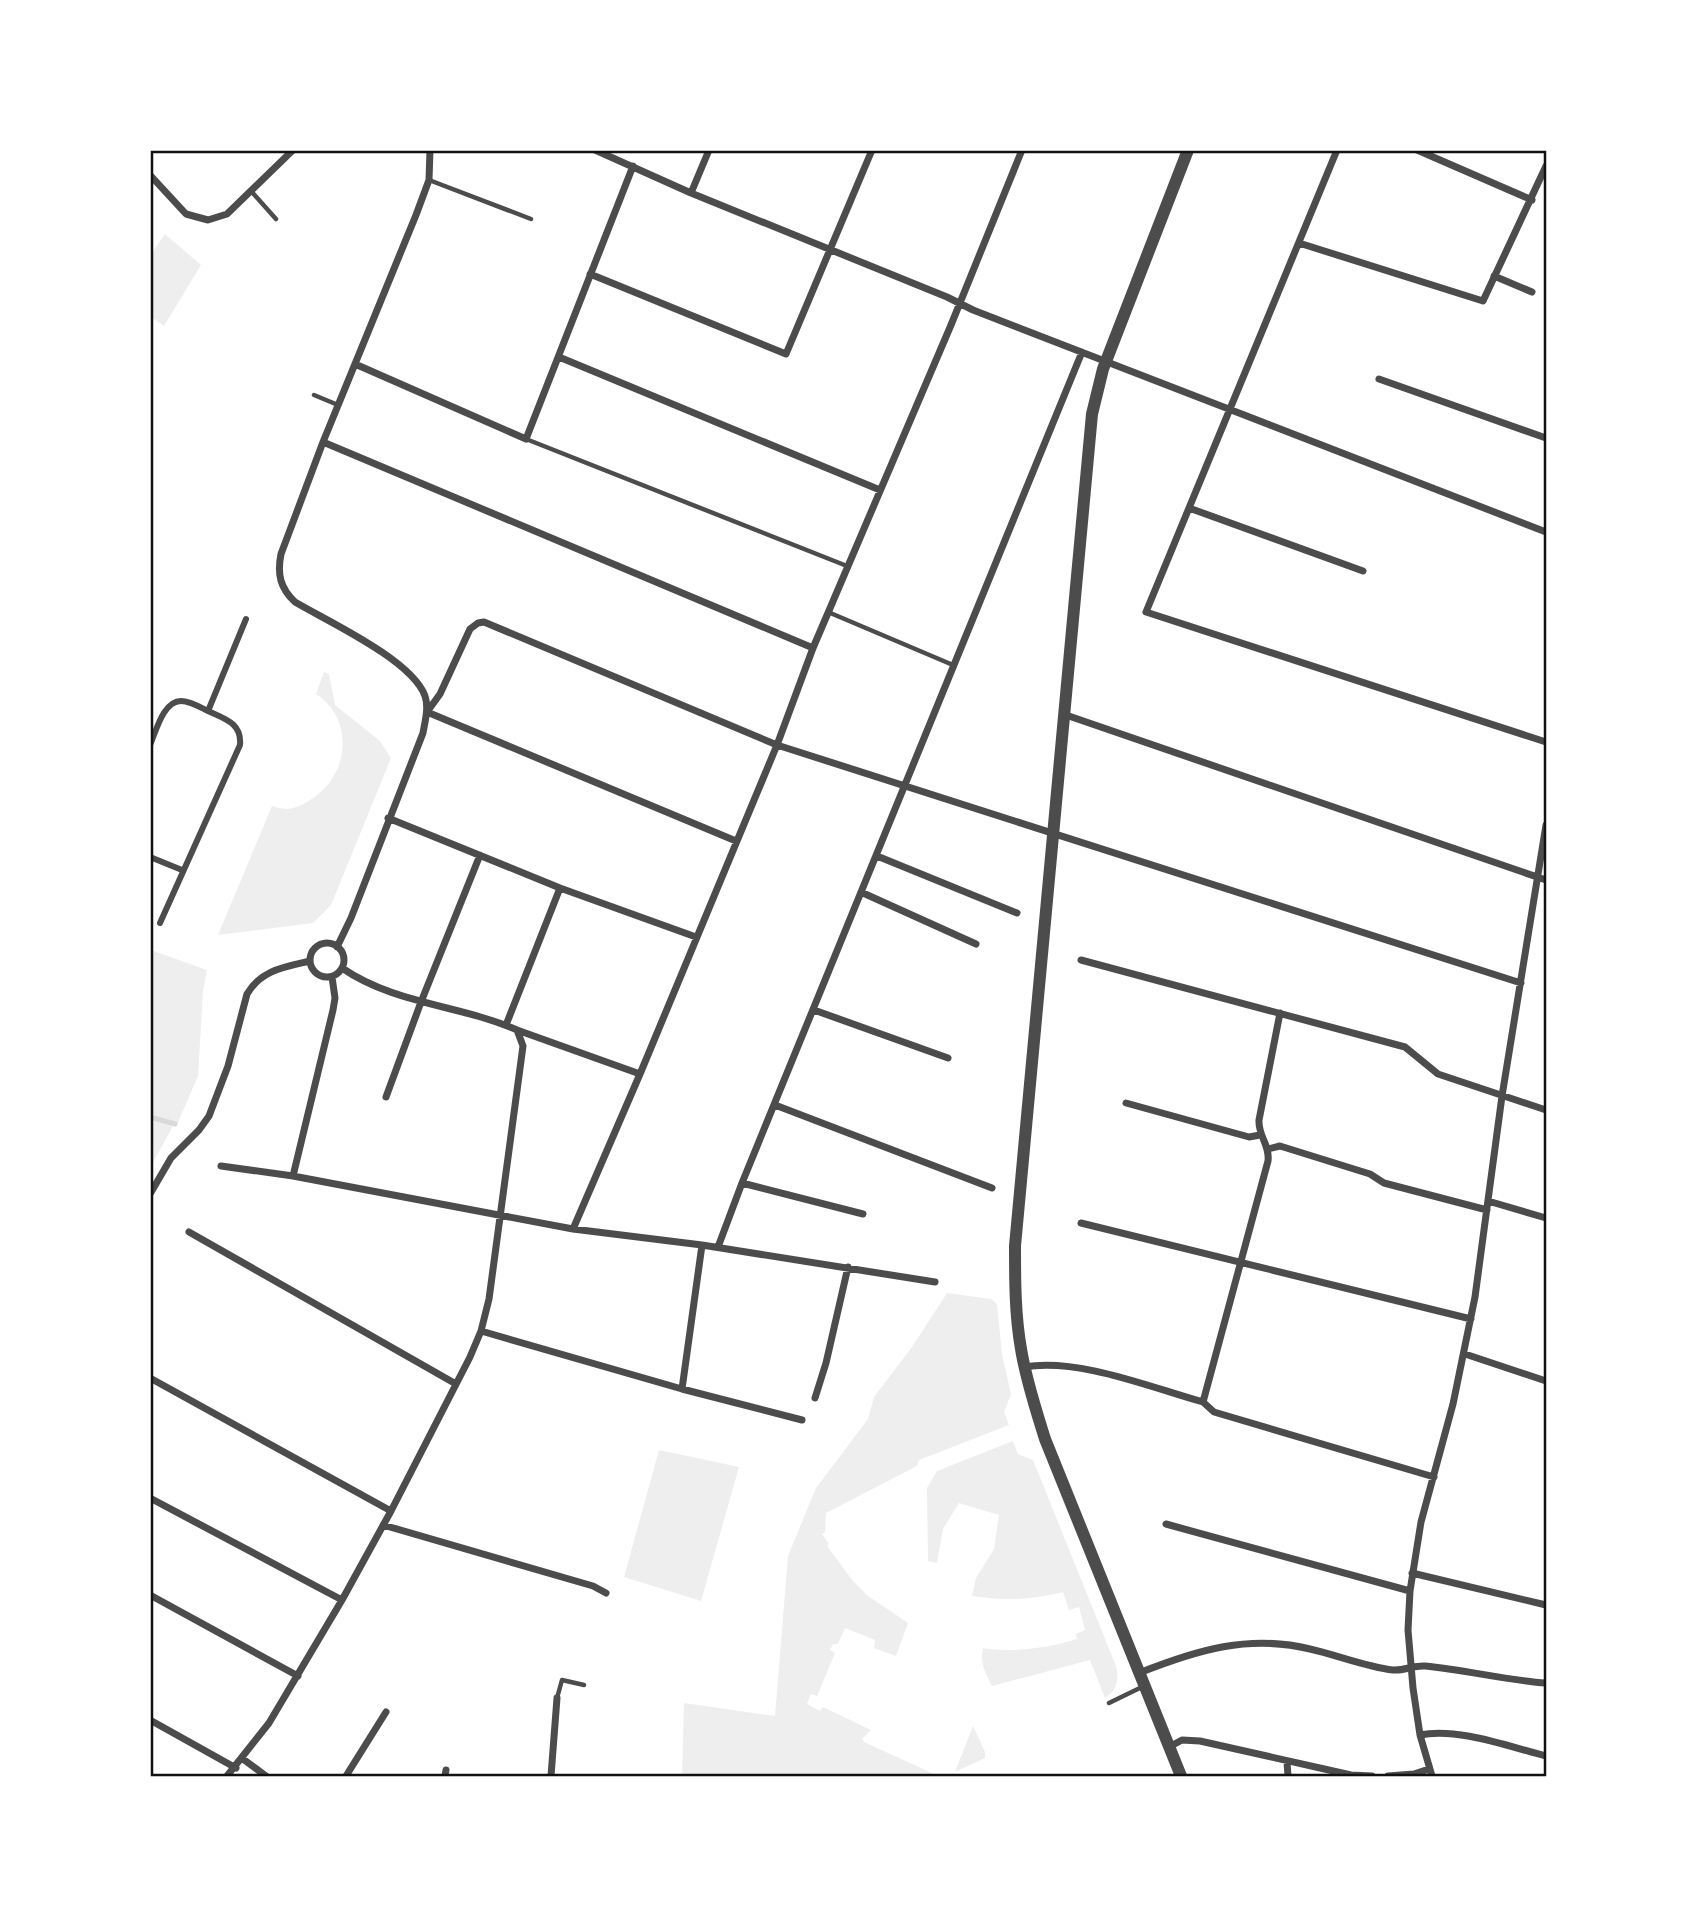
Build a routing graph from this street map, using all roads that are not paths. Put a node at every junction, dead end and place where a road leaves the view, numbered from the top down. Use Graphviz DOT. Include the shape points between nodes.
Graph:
graph roads {
  1 [pos="293,150"];
  2 [pos="430,150"];
  3 [pos="595,150"];
  4 [pos="709,150"];
  5 [pos="872,150"];
  6 [pos="1022,150"];
  7 [pos="1188,150"];
  8 [pos="1337,150"];
  9 [pos="1417,150"];
  10 [pos="633,166"];
  11 [pos="1546,166"];
  12 [pos="150,175"];
  13 [pos="429,180"];
  14 [pos="251,191"];
  15 [pos="691,193"];
  16 [pos="1532,200"];
  17 [pos="276,219"];
  18 [pos="531,219"];
  19 [pos="1299,243"];
  20 [pos="831,249"];
  21 [pos="590,274"];
  22 [pos="1494,276"];
  23 [pos="1532,292"];
  24 [pos="959,303"];
  25 [pos="1082,352"];
  26 [pos="559,357"];
  27 [pos="1107,363"];
  28 [pos="355,365"];
  29 [pos="1379,379"];
  30 [pos="314,395"];
  31 [pos="339,405"];
  32 [pos="1229,409"];
  33 [pos="1546,438"];
  34 [pos="526,439"];
  35 [pos="323,442"];
  36 [pos="880,490"];
  37 [pos="1189,508"];
  38 [pos="1546,532"];
  39 [pos="847,566"];
  40 [pos="1363,571"];
  41 [pos="828,612"];
  42 [pos="246,619"];
  43 [pos="813,648"];
  44 [pos="955,666"];
  45 [pos="208,710"];
  46 [pos="427,712"];
  47 [pos="1063,714"];
  48 [pos="1546,742"];
  49 [pos="150,745"];
  50 [pos="777,745"];
  51 [pos="905,786"];
  52 [pos="388,818"];
  53 [pos="1546,825"];
  54 [pos="1053,835"];
  55 [pos="736,841"];
  56 [pos="480,855"];
  57 [pos="877,856"];
  58 [pos="150,858"];
  59 [pos="182,870"];
  60 [pos="1543,878"];
  61 [pos="560,888"];
  62 [pos="863,893"];
  63 [pos="1017,913"];
  64 [pos="160,923"];
  65 [pos="696,937"];
  66 [pos="976,944"];
  67 [pos="337,947"];
  68 [pos="1081,960"];
  69 [pos="310,961"];
  70 [pos="342,968"];
  71 [pos="332,977"];
  72 [pos="1521,983"];
  73 [pos="421,1002"];
  74 [pos="814,1010"];
  75 [pos="1280,1013"];
  76 [pos="506,1025"];
  77 [pos="517,1030"];
  78 [pos="948,1058"];
  79 [pos="640,1074"];
  80 [pos="1502,1096"];
  81 [pos="386,1097"];
  82 [pos="1126,1103"];
  83 [pos="775,1105"];
  84 [pos="1546,1110"];
  85 [pos="1260,1135"];
  86 [pos="1268,1149"];
  87 [pos="221,1166"];
  88 [pos="293,1177"];
  89 [pos="742,1183"];
  90 [pos="992,1188"];
  91 [pos="150,1194"];
  92 [pos="1488,1206"];
  93 [pos="863,1214"];
  94 [pos="501,1216"];
  95 [pos="1546,1218"];
  96 [pos="1081,1223"];
  97 [pos="572,1229"];
  98 [pos="189,1232"];
  99 [pos="702,1245"];
  100 [pos="719,1247"];
  101 [pos="1242,1261"];
  102 [pos="848,1267"];
  103 [pos="935,1282"];
  104 [pos="1471,1319"];
  105 [pos="481,1331"];
  106 [pos="1465,1354"];
  107 [pos="1024,1367"];
  108 [pos="150,1378"];
  109 [pos="1546,1381"];
  110 [pos="456,1384"];
  111 [pos="682,1389"];
  112 [pos="815,1398"];
  113 [pos="1203,1402"];
  114 [pos="802,1420"];
  115 [pos="1434,1477"];
  116 [pos="150,1498"];
  117 [pos="391,1511"];
  118 [pos="1166,1524"];
  119 [pos="383,1525"];
  120 [pos="1412,1573"];
  121 [pos="1410,1591"];
  122 [pos="606,1593"];
  123 [pos="150,1595"];
  124 [pos="342,1600"];
  125 [pos="1546,1605"];
  126 [pos="1411,1667"];
  127 [pos="1139,1673"];
  128 [pos="298,1676"];
  129 [pos="1546,1683"];
  130 [pos="584,1685"];
  131 [pos="1145,1686"];
  132 [pos="556,1698"];
  133 [pos="1109,1703"];
  134 [pos="386,1712"];
  135 [pos="150,1720"];
  136 [pos="1420,1735"];
  137 [pos="1169,1747"];
  138 [pos="1546,1756"];
  139 [pos="243,1759"];
  140 [pos="1287,1762"];
  141 [pos="236,1768"];
  142 [pos="1430,1773"];
  143 [pos="227,1776"];
  144 [pos="266,1776"];
  145 [pos="346,1776"];
  146 [pos="551,1776"];
  147 [pos="1181,1776"];
  148 [pos="1289,1776"];
  149 [pos="1372,1776"];
  150 [pos="1388,1776"];
  1 -- 14 [label="street"];
  2 -- 13 [label="street"];
  3 -- 10 [label="street"];
  4 -- 15 [label="street"];
  5 -- 20 [label="street"];
  6 -- 24 [label="street"];
  7 -- 27 [label="street"];
  8 -- 19 [label="street"];
  9 -- 16 [label="street"];
  10 -- 15 [label="street"];
  10 -- 21 [label="street"];
  11 -- 16 [label="street"];
  12 -- 14 [label="street" via="187,214 208,220 227,214"];
  13 -- 18 [label="lane"];
  13 -- 28 [label="street"];
  14 -- 17 [label="lane"];
  15 -- 20 [label="street"];
  16 -- 22 [label="street"];
  19 -- 22 [label="street" via="1483,301"];
  19 -- 32 [label="street"];
  20 -- 21 [label="street" via="786,354"];
  20 -- 24 [label="street"];
  21 -- 26 [label="street"];
  22 -- 23 [label="street"];
  24 -- 25 [label="street"];
  24 -- 36 [label="street"];
  25 -- 27 [label="street"];
  25 -- 44 [label="street"];
  26 -- 34 [label="street"];
  26 -- 36 [label="street"];
  27 -- 32 [label="street"];
  27 -- 47 [label="street" via="1092,414"];
  28 -- 31 [label="street"];
  28 -- 34 [label="street"];
  29 -- 33 [label="street"];
  30 -- 31 [label="lane"];
  31 -- 35 [label="street"];
  32 -- 37 [label="street"];
  32 -- 38 [label="street"];
  34 -- 39 [label="lane"];
  35 -- 43 [label="street"];
  35 -- 46 [label="street" via="281,554 280,581 295,602 405,668 425,696"];
  36 -- 39 [label="street"];
  37 -- 40 [label="street"];
  37 -- 48 [label="street" via="1146,612"];
  39 -- 41 [label="street"];
  41 -- 43 [label="street"];
  41 -- 44 [label="lane"];
  42 -- 45 [label="street"];
  43 -- 50 [label="street"];
  44 -- 51 [label="street"];
  45 -- 49 [label="street" via="186,702 173,703"];
  45 -- 59 [label="street" via="237,728 240,745"];
  46 -- 50 [label="street" via="470,629 484,622"];
  46 -- 52 [label="street"];
  46 -- 55 [label="street"];
  47 -- 54 [label="street"];
  47 -- 60 [label="street"];
  50 -- 51 [label="street"];
  50 -- 55 [label="street"];
  51 -- 54 [label="street"];
  51 -- 57 [label="street"];
  52 -- 56 [label="street"];
  52 -- 67 [label="street"];
  53 -- 60 [label="street"];
  54 -- 72 [label="street"];
  54 -- 107 [label="street" via="1015,1245 1015,1296"];
  55 -- 65 [label="street"];
  56 -- 61 [label="street"];
  56 -- 73 [label="street"];
  57 -- 62 [label="street"];
  57 -- 63 [label="street"];
  58 -- 59 [label="street"];
  59 -- 64 [label="street"];
  60 -- 72 [label="street"];
  61 -- 65 [label="street"];
  61 -- 76 [label="street"];
  62 -- 66 [label="street"];
  62 -- 74 [label="street"];
  65 -- 79 [label="street"];
  67 -- 69 [label="street" via="320,945"];
  67 -- 70 [label="street" via="344,956"];
  68 -- 75 [label="street"];
  69 -- 71 [label="street" via="318,975"];
  69 -- 91 [label="street" via="268,972 253,984 209,1116 170,1158"];
  70 -- 71 [label="street"];
  70 -- 73 [label="street"];
  71 -- 88 [label="street" via="333,1010"];
  72 -- 80 [label="street"];
  73 -- 76 [label="street"];
  73 -- 81 [label="street"];
  74 -- 78 [label="street"];
  74 -- 83 [label="street"];
  75 -- 80 [label="street" via="1405,1046 1438,1074"];
  75 -- 85 [label="street"];
  76 -- 77 [label="street"];
  77 -- 79 [label="street"];
  77 -- 94 [label="street" via="523,1046"];
  79 -- 97 [label="street"];
  80 -- 84 [label="street"];
  80 -- 92 [label="street"];
  82 -- 85 [label="street" via="1249,1137"];
  83 -- 89 [label="street"];
  83 -- 90 [label="street"];
  85 -- 86 [label="street"];
  86 -- 92 [label="street" via="1280,1146 1370,1174 1384,1183"];
  86 -- 101 [label="street"];
  87 -- 88 [label="street"];
  88 -- 94 [label="street"];
  89 -- 93 [label="street"];
  89 -- 100 [label="street"];
  92 -- 95 [label="street"];
  92 -- 104 [label="street"];
  94 -- 97 [label="street"];
  94 -- 105 [label="street"];
  96 -- 101 [label="street"];
  97 -- 99 [label="street"];
  98 -- 110 [label="street"];
  99 -- 100 [label="street"];
  99 -- 111 [label="street"];
  100 -- 102 [label="street"];
  101 -- 104 [label="street"];
  101 -- 113 [label="street"];
  102 -- 103 [label="street"];
  102 -- 112 [label="street"];
  104 -- 106 [label="street"];
  105 -- 110 [label="street"];
  105 -- 111 [label="street"];
  106 -- 109 [label="street"];
  106 -- 115 [label="street"];
  107 -- 113 [label="street" via="1077,1368"];
  107 -- 127 [label="street" via="1045,1439"];
  108 -- 117 [label="street"];
  110 -- 117 [label="street"];
  111 -- 114 [label="street"];
  113 -- 115 [label="street" via="1214,1412"];
  115 -- 120 [label="street"];
  116 -- 124 [label="street"];
  117 -- 119 [label="street"];
  118 -- 121 [label="street"];
  119 -- 122 [label="street"];
  119 -- 124 [label="street"];
  120 -- 121 [label="street"];
  120 -- 125 [label="street"];
  121 -- 126 [label="street"];
  123 -- 128 [label="street"];
  124 -- 128 [label="street"];
  126 -- 127 [label="street" via="1391,1669 1307,1648 1248,1642"];
  126 -- 129 [label="street"];
  126 -- 136 [label="street"];
  127 -- 131 [label="street"];
  128 -- 139 [label="street"];
  130 -- 132 [label="lane" via="562,1680"];
  131 -- 133 [label="lane"];
  131 -- 137 [label="street"];
  132 -- 146 [label="street"];
  134 -- 145 [label="street"];
  135 -- 141 [label="street"];
  136 -- 138 [label="street" via="1460,1735"];
  136 -- 142 [label="street"];
  137 -- 140 [label="street" via="1200,1741"];
  137 -- 147 [label="street"];
  139 -- 141 [label="street"];
  139 -- 144 [label="street"];
  140 -- 148 [label="street"];
  140 -- 149 [label="street"];
  141 -- 143 [label="street"];
  142 -- 150 [label="street"];
}
